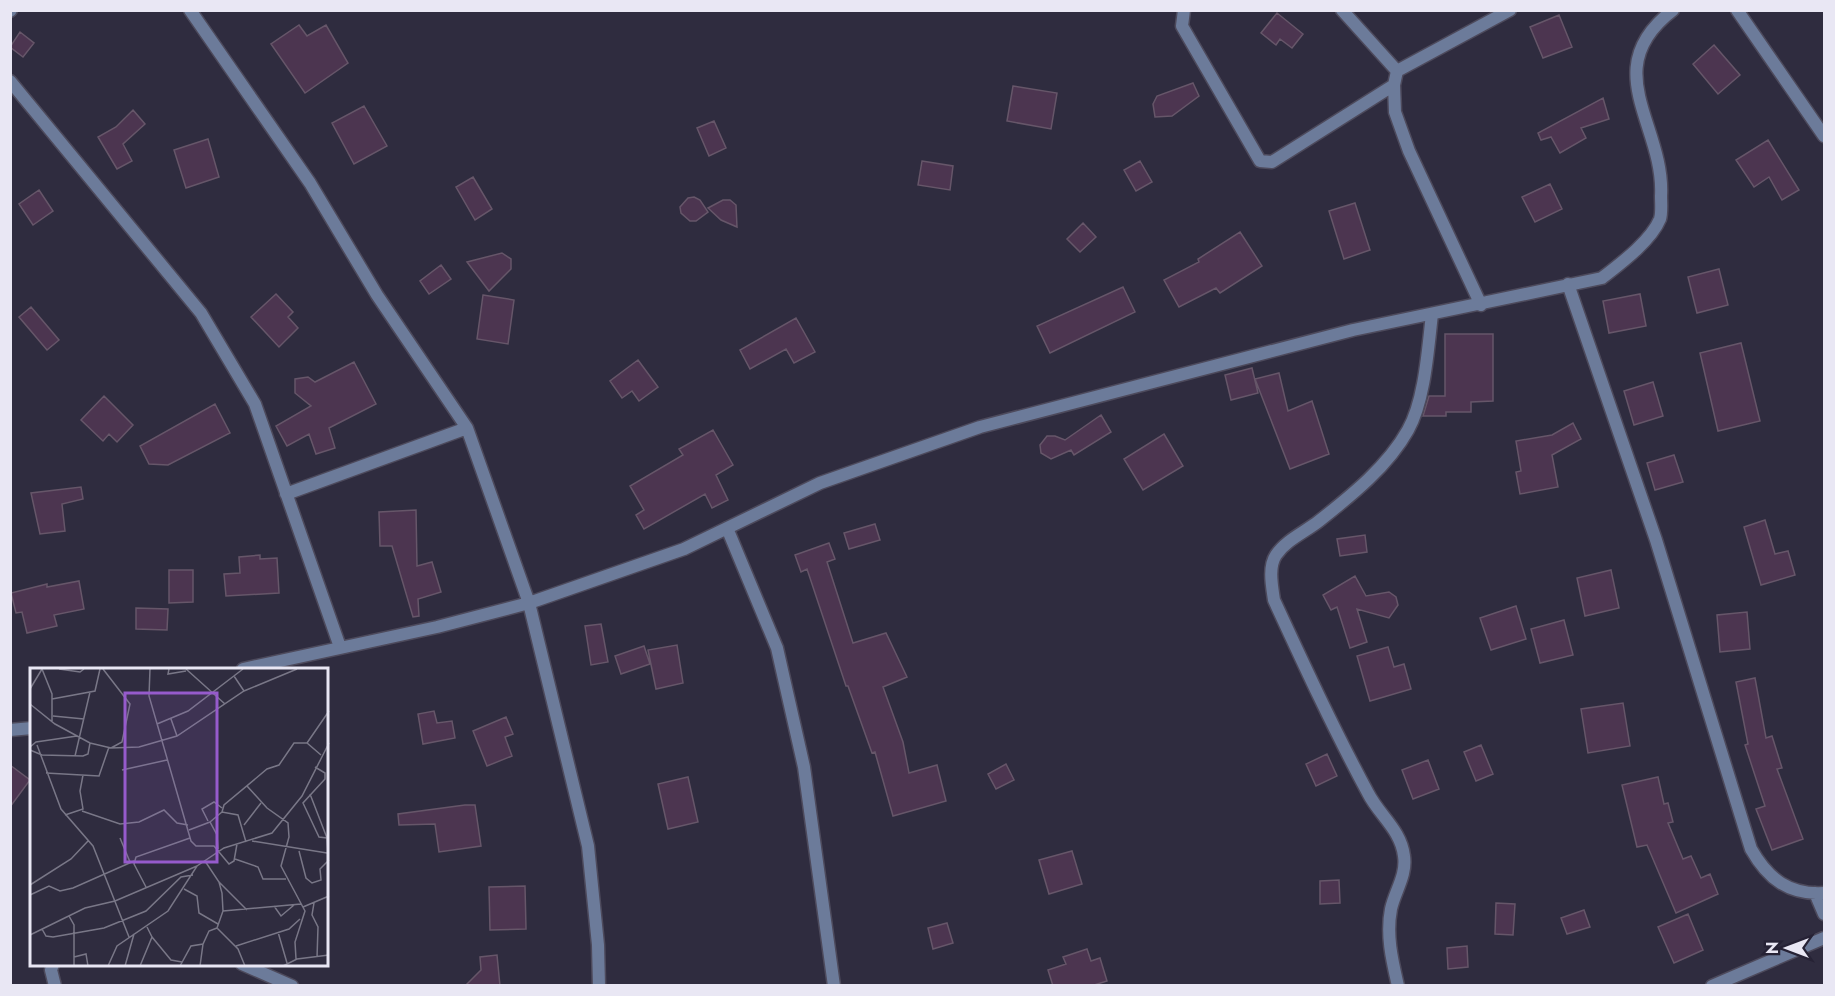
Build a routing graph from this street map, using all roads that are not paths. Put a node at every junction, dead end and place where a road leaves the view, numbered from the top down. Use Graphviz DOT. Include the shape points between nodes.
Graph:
graph roads {
  1 [pos="190,10"];
  2 [pos="1184,10"];
  3 [pos="1342,10"];
  4 [pos="1510,10"];
  5 [pos="1672,10"];
  6 [pos="1737,10"];
  7 [pos="1397,71"];
  8 [pos="10,81"];
  9 [pos="1394,85"];
  10 [pos="1823,132"];
  11 [pos="1568,284"];
  12 [pos="1481,305"];
  13 [pos="1432,314"];
  14 [pos="467,428"];
  15 [pos="286,494"];
  16 [pos="727,528"];
  17 [pos="529,603"];
  18 [pos="340,647"];
  19 [pos="247,668"];
  20 [pos="30,728"];
  21 [pos="10,730"];
  22 [pos="1820,893"];
  23 [pos="1824,914"];
  24 [pos="1824,938"];
  25 [pos="53,966"];
  26 [pos="247,966"];
  27 [pos="55,986"];
  28 [pos="292,986"];
  29 [pos="599,986"];
  30 [pos="834,986"];
  31 [pos="1398,986"];
  32 [pos="1712,986"];
  1 -- 14 [label="street" via="310,183 377,296"];
  2 -- 9 [label="street" via="1182,26 1260,160 1272,162"];
  3 -- 7 [label="street"];
  4 -- 7 [label="street"];
  5 -- 11 [label="street" via="1653,25 1642,45 1635,75 1662,184 1660,219 1634,254 1602,278"];
  6 -- 10 [label="street"];
  7 -- 9 [label="street"];
  8 -- 15 [label="street" via="201,313 255,404"];
  9 -- 12 [label="street" via="1395,112 1409,151"];
  11 -- 12 [label="street"];
  11 -- 22 [label="street" via="1656,540 1751,849 1761,868 1785,887"];
  12 -- 13 [label="street"];
  13 -- 16 [label="street" via="1353,330 980,427 820,483"];
  13 -- 31 [label="street" via="1426,374 1410,428 1389,459 1319,522 1286,544 1275,556 1272,567 1278,610 1369,796 1401,843 1404,871 1392,908 1389,950"];
  14 -- 15 [label="street"];
  14 -- 17 [label="street"];
  15 -- 18 [label="street"];
  16 -- 17 [label="street" via="684,549"];
  16 -- 30 [label="street" via="777,648 804,767"];
  17 -- 18 [label="street"];
  17 -- 29 [label="street" via="588,846"];
  18 -- 19 [label="street"];
  20 -- 21 [label="street"];
  22 -- 23 [label="street"];
  24 -- 32 [label="street"];
  25 -- 27 [label="street"];
  26 -- 28 [label="street"];
}
